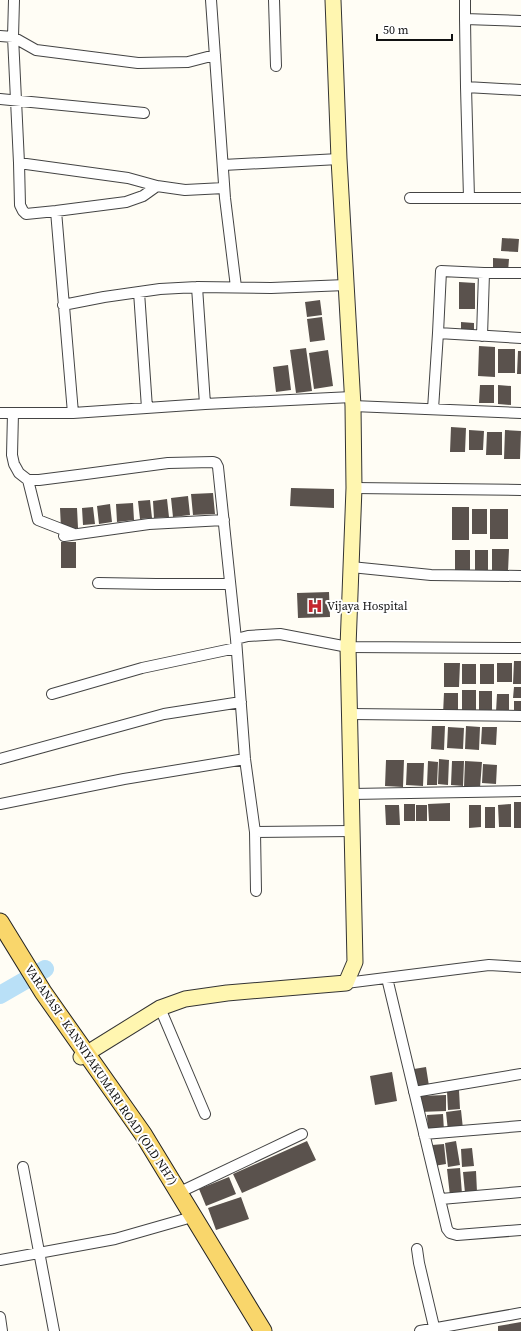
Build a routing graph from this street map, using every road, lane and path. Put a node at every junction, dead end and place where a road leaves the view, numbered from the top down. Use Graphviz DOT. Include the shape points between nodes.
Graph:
graph roads {
  1 [pos="14,0"];
  2 [pos="211,0"];
  3 [pos="274,0"];
  4 [pos="333,0"];
  5 [pos="465,0"];
  6 [pos="465,19"];
  7 [pos="521,21"];
  8 [pos="0,36"];
  9 [pos="13,37"];
  10 [pos="215,55"];
  11 [pos="276,66"];
  12 [pos="466,87"];
  13 [pos="521,90"];
  14 [pos="0,99"];
  15 [pos="16,101"];
  16 [pos="144,113"];
  17 [pos="339,159"];
  18 [pos="19,163"];
  19 [pos="223,165"];
  20 [pos="157,186"];
  21 [pos="224,188"];
  22 [pos="410,198"];
  23 [pos="469,198"];
  24 [pos="521,198"];
  25 [pos="56,211"];
  26 [pos="484,273"];
  27 [pos="521,273"];
  28 [pos="346,285"];
  29 [pos="198,287"];
  30 [pos="236,287"];
  31 [pos="140,292"];
  32 [pos="63,305"];
  33 [pos="438,333"];
  34 [pos="482,336"];
  35 [pos="521,338"];
  36 [pos="352,401"];
  37 [pos="205,404"];
  38 [pos="147,408"];
  39 [pos="434,409"];
  40 [pos="0,413"];
  41 [pos="13,413"];
  42 [pos="73,413"];
  43 [pos="521,413"];
  44 [pos="28,480"];
  45 [pos="354,488"];
  46 [pos="521,490"];
  47 [pos="224,520"];
  48 [pos="76,534"];
  49 [pos="64,536"];
  50 [pos="351,567"];
  51 [pos="521,576"];
  52 [pos="98,583"];
  53 [pos="230,584"];
  54 [pos="236,644"];
  55 [pos="348,647"];
  56 [pos="521,648"];
  57 [pos="52,694"];
  58 [pos="241,702"];
  59 [pos="351,714"];
  60 [pos="521,716"];
  61 [pos="0,759"];
  62 [pos="245,759"];
  63 [pos="521,791"];
  64 [pos="352,794"];
  65 [pos="0,804"];
  66 [pos="352,831"];
  67 [pos="255,832"];
  68 [pos="256,891"];
  69 [pos="0,922"];
  70 [pos="0,939"];
  71 [pos="521,967"];
  72 [pos="25,971"];
  73 [pos="387,978"];
  74 [pos="346,984"];
  75 [pos="160,1008"];
  76 [pos="83,1054"];
  77 [pos="521,1074"];
  78 [pos="414,1092"];
  79 [pos="205,1114"];
  80 [pos="521,1126"];
  81 [pos="302,1134"];
  82 [pos="424,1134"];
  83 [pos="23,1167"];
  84 [pos="180,1192"];
  85 [pos="521,1192"];
  86 [pos="441,1198"];
  87 [pos="185,1219"];
  88 [pos="521,1230"];
  89 [pos="417,1249"];
  90 [pos="39,1253"];
  91 [pos="0,1260"];
  92 [pos="521,1313"];
  93 [pos="0,1317"];
  94 [pos="435,1330"];
  95 [pos="2,1331"];
  96 [pos="54,1331"];
  97 [pos="253,1331"];
  98 [pos="263,1331"];
  99 [pos="420,1331"];
  1 -- 9 [label="street"];
  2 -- 10 [label="street"];
  3 -- 11 [label="street"];
  4 -- 17 [label="street"];
  5 -- 6 [label="street"];
  6 -- 7 [label="street"];
  6 -- 12 [label="street"];
  8 -- 9 [label="street"];
  9 -- 10 [label="street" via="36,50 138,63 188,62"];
  9 -- 15 [label="street"];
  10 -- 19 [label="street"];
  12 -- 13 [label="street"];
  12 -- 23 [label="street"];
  14 -- 15 [label="street"];
  15 -- 16 [label="street"];
  15 -- 18 [label="street"];
  17 -- 19 [label="street"];
  17 -- 28 [label="street"];
  18 -- 20 [label="street" via="128,178"];
  18 -- 25 [label="street" via="20,205 23,211 26,214"];
  19 -- 21 [label="street"];
  20 -- 21 [label="street" via="185,190"];
  20 -- 25 [label="street" via="143,196 126,202"];
  21 -- 30 [label="street"];
  22 -- 23 [label="street"];
  23 -- 24 [label="street"];
  25 -- 32 [label="street"];
  26 -- 27 [label="street"];
  26 -- 33 [label="street" via="441,271"];
  26 -- 34 [label="street"];
  28 -- 30 [label="street"];
  28 -- 36 [label="street"];
  29 -- 30 [label="street"];
  29 -- 31 [label="street"];
  29 -- 37 [label="street"];
  31 -- 32 [label="street"];
  31 -- 38 [label="street"];
  32 -- 42 [label="street"];
  33 -- 34 [label="street"];
  33 -- 39 [label="street"];
  34 -- 35 [label="street"];
  36 -- 37 [label="street"];
  36 -- 39 [label="street"];
  36 -- 45 [label="street"];
  37 -- 38 [label="street"];
  38 -- 42 [label="street"];
  39 -- 43 [label="street"];
  40 -- 41 [label="street"];
  41 -- 42 [label="street"];
  41 -- 44 [label="street" via="14,464 19,473"];
  44 -- 47 [label="street" via="168,463 213,462 218,467"];
  44 -- 48 [label="street" via="38,520"];
  45 -- 46 [label="street"];
  45 -- 50 [label="street"];
  47 -- 48 [label="street" via="149,524"];
  47 -- 53 [label="street"];
  48 -- 49 [label="street"];
  50 -- 51 [label="street" via="431,575"];
  50 -- 55 [label="street"];
  52 -- 53 [label="street"];
  53 -- 54 [label="street"];
  54 -- 55 [label="street" via="248,636 280,634"];
  54 -- 57 [label="street"];
  54 -- 58 [label="street"];
  55 -- 56 [label="street"];
  55 -- 59 [label="street"];
  58 -- 61 [label="street" via="164,714"];
  58 -- 62 [label="street"];
  59 -- 60 [label="street"];
  59 -- 64 [label="street"];
  62 -- 65 [label="street" via="124,779"];
  62 -- 67 [label="street"];
  63 -- 64 [label="street"];
  64 -- 66 [label="street"];
  66 -- 67 [label="street"];
  66 -- 74 [label="street" via="355,962"];
  67 -- 68 [label="street"];
  69 -- 72 [label="main road, VARANASI - KANNIYAKUMARI ROAD (OLD NH7)"];
  70 -- 72 [label="main road, VARANASI - KANNIYAKUMARI ROAD (OLD NH7)"];
  71 -- 73 [label="street" via="489,965"];
  72 -- 76 [label="main road, VARANASI - KANNIYAKUMARI ROAD (OLD NH7)"];
  73 -- 74 [label="street"];
  73 -- 78 [label="street"];
  74 -- 75 [label="street" via="227,993 185,999"];
  75 -- 76 [label="street"];
  75 -- 79 [label="street"];
  76 -- 84 [label="main road, VARANASI - KANNIYAKUMARI ROAD (OLD NH7)" via="143,1134"];
  76 -- 87 [label="main road, VARANASI - KANNIYAKUMARI ROAD (OLD NH7)"];
  77 -- 78 [label="street"];
  78 -- 82 [label="street"];
  80 -- 82 [label="street"];
  81 -- 84 [label="street"];
  82 -- 86 [label="street"];
  83 -- 90 [label="street"];
  84 -- 98 [label="main road, VARANASI - KANNIYAKUMARI ROAD (OLD NH7)"];
  85 -- 86 [label="street"];
  86 -- 88 [label="street" via="450,1233 457,1235"];
  87 -- 90 [label="street" via="115,1239"];
  87 -- 97 [label="main road, VARANASI - KANNIYAKUMARI ROAD (OLD NH7)"];
  89 -- 94 [label="street"];
  90 -- 91 [label="street"];
  90 -- 96 [label="street"];
  92 -- 94 [label="street"];
  93 -- 95 [label="street"];
  94 -- 99 [label="street"];
}
